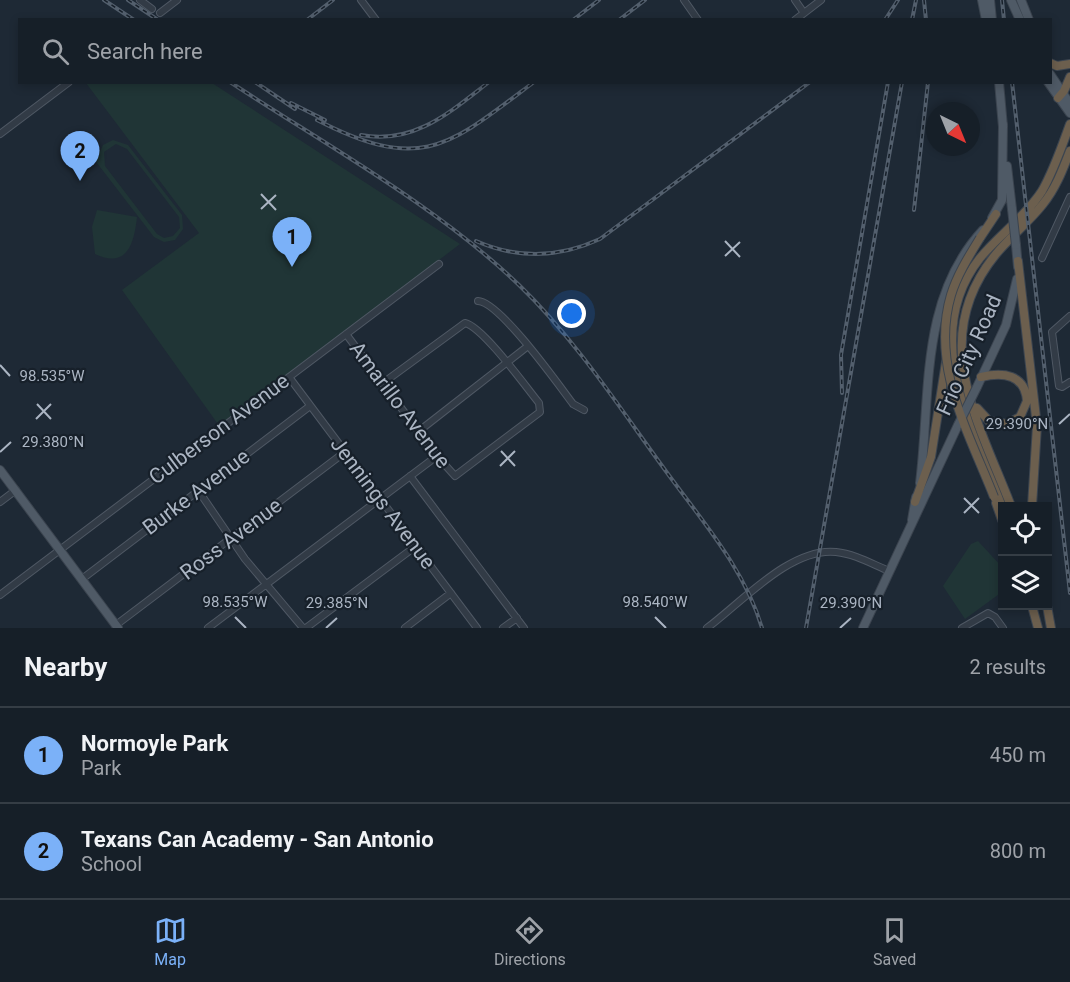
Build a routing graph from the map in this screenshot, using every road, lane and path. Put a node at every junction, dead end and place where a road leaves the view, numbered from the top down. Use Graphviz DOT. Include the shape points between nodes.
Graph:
graph roads {
  1 [pos="140,0"];
  2 [pos="177,0"];
  3 [pos="361,0"];
  4 [pos="684,0"];
  5 [pos="795,0"];
  6 [pos="821,0"];
  7 [pos="982,0"];
  8 [pos="990,0"];
  9 [pos="1011,0"];
  10 [pos="1021,0"];
  11 [pos="152,9"];
  12 [pos="160,13"];
  13 [pos="804,13"];
  14 [pos="374,18"];
  15 [pos="697,18"];
  16 [pos="798,18"];
  17 [pos="986,18"];
  18 [pos="992,18"];
  19 [pos="1019,18"];
  20 [pos="1028,18"];
  21 [pos="1052,64"];
  22 [pos="1070,64"];
  23 [pos="1070,77"];
  24 [pos="1052,78"];
  25 [pos="66,84"];
  26 [pos="998,84"];
  27 [pos="1050,84"];
  28 [pos="1060,96"];
  29 [pos="1070,104"];
  30 [pos="1070,113"];
  31 [pos="1003,124"];
  32 [pos="1070,124"];
  33 [pos="0,134"];
  34 [pos="1070,151"];
  35 [pos="1070,197"];
  36 [pos="1001,205"];
  37 [pos="1012,206"];
  38 [pos="996,214"];
  39 [pos="1042,258"];
  40 [pos="1018,261"];
  41 [pos="439,264"];
  42 [pos="478,301"];
  43 [pos="1070,316"];
  44 [pos="346,334"];
  45 [pos="952,335"];
  46 [pos="528,346"];
  47 [pos="507,364"];
  48 [pos="289,377"];
  49 [pos="981,377"];
  50 [pos="1070,382"];
  51 [pos="383,383"];
  52 [pos="967,390"];
  53 [pos="310,406"];
  54 [pos="584,410"];
  55 [pos="419,431"];
  56 [pos="345,452"];
  57 [pos="437,456"];
  58 [pos="0,470"];
  59 [pos="410,476"];
  60 [pos="16,490"];
  61 [pos="198,490"];
  62 [pos="380,498"];
  63 [pos="0,502"];
  64 [pos="915,502"];
  65 [pos="1000,502"];
  66 [pos="1009,502"];
  67 [pos="1032,502"];
  68 [pos="998,508"];
  69 [pos="912,519"];
  70 [pos="230,539"];
  71 [pos="416,546"];
  72 [pos="60,550"];
  73 [pos="889,572"];
  74 [pos="81,579"];
  75 [pos="266,585"];
  76 [pos="451,593"];
  77 [pos="0,595"];
  78 [pos="1035,610"];
  79 [pos="1048,610"];
  80 [pos="517,618"];
  81 [pos="117,627"];
  82 [pos="208,628"];
  83 [pos="304,628"];
  84 [pos="405,628"];
  85 [pos="477,628"];
  86 [pos="503,628"];
  87 [pos="524,628"];
  88 [pos="707,628"];
  89 [pos="863,628"];
  90 [pos="962,628"];
  91 [pos="1003,628"];
  92 [pos="1040,628"];
  93 [pos="1051,628"];
  1 -- 11 [label="street"];
  2 -- 12 [label="street"];
  3 -- 14 [label="street"];
  4 -- 15 [label="street"];
  5 -- 13 [label="street"];
  6 -- 13 [label="street"];
  7 -- 17 [label="main road"];
  8 -- 18 [label="main road"];
  9 -- 19 [label="main road"];
  10 -- 20 [label="main road"];
  13 -- 16 [label="street"];
  21 -- 22 [label="highway"];
  23 -- 28 [label="highway"];
  24 -- 28 [label="main road"];
  25 -- 33 [label="street"];
  26 -- 31 [label="main road, Frio City Road"];
  27 -- 28 [label="main road"];
  28 -- 29 [label="main road"];
  28 -- 30 [label="main road"];
  31 -- 36 [label="main road, Frio City Road"];
  31 -- 37 [label="main road, Frio City Road"];
  32 -- 45 [label="highway" via="1041,191 970,273 958,302"];
  34 -- 52 [label="highway" via="1045,202 997,252 974,288 961,342"];
  35 -- 39 [label="street"];
  36 -- 37 [label="main road" via="1007,201"];
  36 -- 38 [label="main road, Frio City Road"];
  37 -- 40 [label="main road, Frio City Road, bridge"];
  38 -- 64 [label="main road, Frio City Road" via="961,256 938,308 922,469"];
  38 -- 68 [label="highway, bridge" via="951,295 945,356 955,398"];
  40 -- 49 [label="main road, Frio City Road" via="1013,304"];
  40 -- 67 [label="highway" via="1037,426"];
  41 -- 44 [label="street, Culberson Avenue"];
  42 -- 46 [label="street" via="488,303"];
  43 -- 50 [label="street" via="1052,332 1059,386"];
  44 -- 48 [label="street, Culberson Avenue"];
  44 -- 51 [label="street, Amarillo Avenue"];
  45 -- 64 [label="highway" via="931,457"];
  45 -- 65 [label="highway" via="956,387"];
  46 -- 47 [label="street"];
  46 -- 54 [label="street" via="573,404"];
  47 -- 51 [label="street" via="469,324 460,324"];
  47 -- 55 [label="street"];
  47 -- 57 [label="street, Amarillo Avenue" via="541,407 537,417 460,474 454,475"];
  48 -- 53 [label="street, Jennings Avenue"];
  48 -- 72 [label="street, Culberson Avenue"];
  49 -- 52 [label="highway" via="1003,373 1017,380 1027,401 1020,417 1007,424 989,421 980,414"];
  49 -- 69 [label="main road, Frio City Road, bridge"];
  51 -- 55 [label="street, Amarillo Avenue"];
  52 -- 66 [label="highway"];
  53 -- 56 [label="street, Jennings Avenue"];
  53 -- 61 [label="street, Burke Avenue"];
  55 -- 57 [label="street, Amarillo Avenue"];
  56 -- 62 [label="street, Jennings Avenue"];
  56 -- 70 [label="street, Ross Avenue"];
  57 -- 59 [label="street"];
  58 -- 60 [label="main road"];
  59 -- 62 [label="street"];
  59 -- 80 [label="street"];
  60 -- 63 [label="street"];
  60 -- 72 [label="main road"];
  61 -- 70 [label="street"];
  61 -- 74 [label="street, Burke Avenue"];
  62 -- 71 [label="street, Jennings Avenue"];
  62 -- 75 [label="street"];
  64 -- 69 [label="main road, Frio City Road"];
  69 -- 73 [label="main road, Frio City Road"];
  70 -- 75 [label="street"];
  70 -- 81 [label="street, Ross Avenue"];
  71 -- 76 [label="street, Jennings Avenue"];
  71 -- 83 [label="street"];
  72 -- 74 [label="main road"];
  72 -- 77 [label="street, Culberson Avenue"];
  73 -- 88 [label="street" via="838,552 802,556"];
  73 -- 89 [label="main road, Frio City Road"];
  74 -- 81 [label="main road"];
  75 -- 82 [label="street"];
  75 -- 83 [label="street"];
  76 -- 84 [label="street"];
  76 -- 85 [label="street, Jennings Avenue"];
  78 -- 92 [label="highway"];
  79 -- 93 [label="highway"];
  80 -- 86 [label="street"];
  80 -- 87 [label="street"];
  90 -- 91 [label="street" via="991,613"];
}
